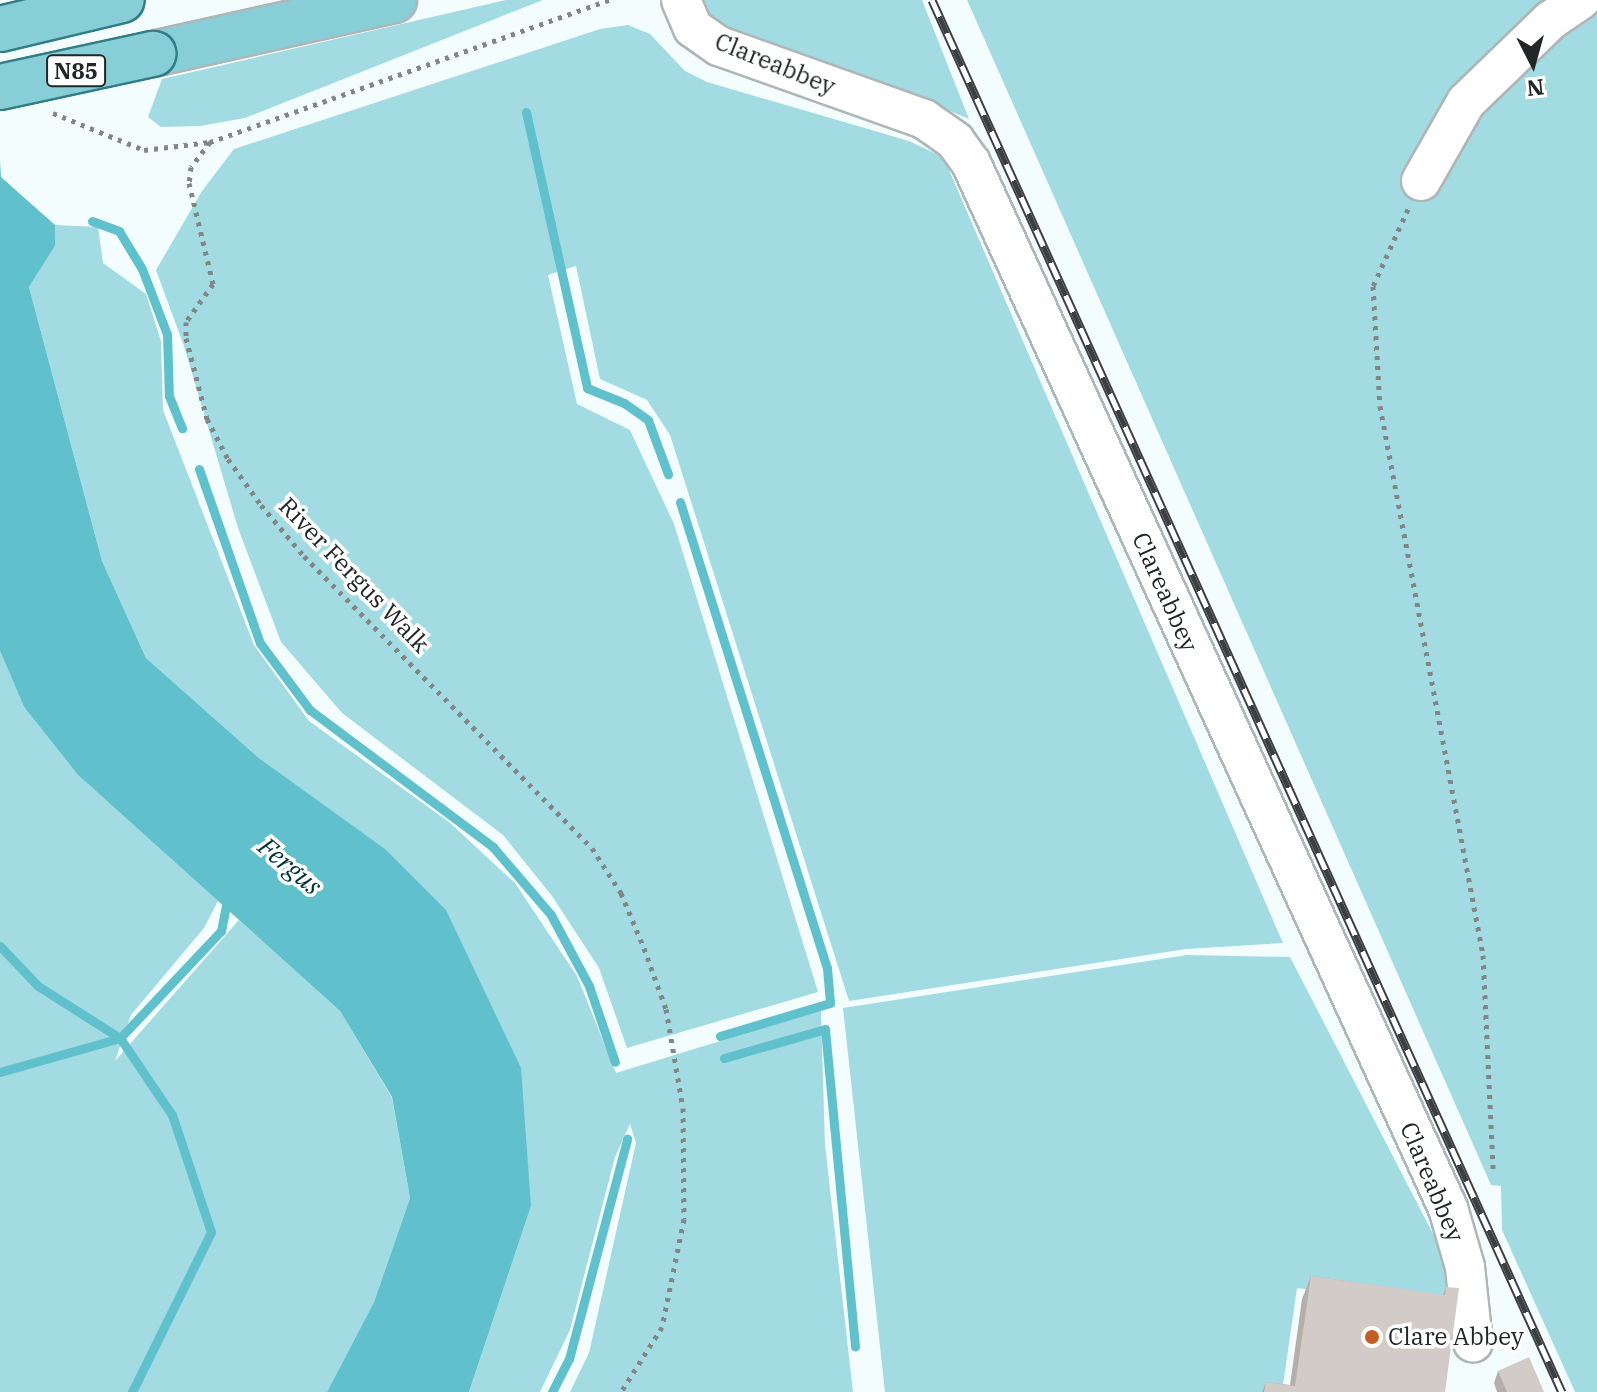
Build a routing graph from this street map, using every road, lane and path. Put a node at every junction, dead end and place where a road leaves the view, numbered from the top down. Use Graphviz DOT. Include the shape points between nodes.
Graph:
graph roads {
  1 [pos="122,0"];
  2 [pos="394,0"];
  3 [pos="609,0"];
  4 [pos="681,0"];
  5 [pos="1581,0"];
  6 [pos="0,29"];
  7 [pos="0,87"];
  8 [pos="51,112"];
  9 [pos="210,142"];
  10 [pos="1421,181"];
  11 [pos="1493,1170"];
  12 [pos="1473,1343"];
  13 [pos="621,1392"];
  1 -- 6 [label="main road, N85, bridge"];
  2 -- 7 [label="main road, N85, bridge"];
  3 -- 9 [label="path"];
  4 -- 12 [label="street, Clareabbey" via="693,28 719,46 924,119 955,141 971,163 1448,1208 1465,1267"];
  5 -- 10 [label="street" via="1551,20 1466,102"];
  8 -- 9 [label="path" via="144,150"];
  9 -- 13 [label="path, River Fergus Walk" via="191,167 189,183 213,284 186,322 186,338 197,389 221,446 304,556 592,848 621,893 666,1009 683,1108 684,1219 662,1327"];
  10 -- 11 [label="path" via="1373,286 1380,406 1483,955"];
}
